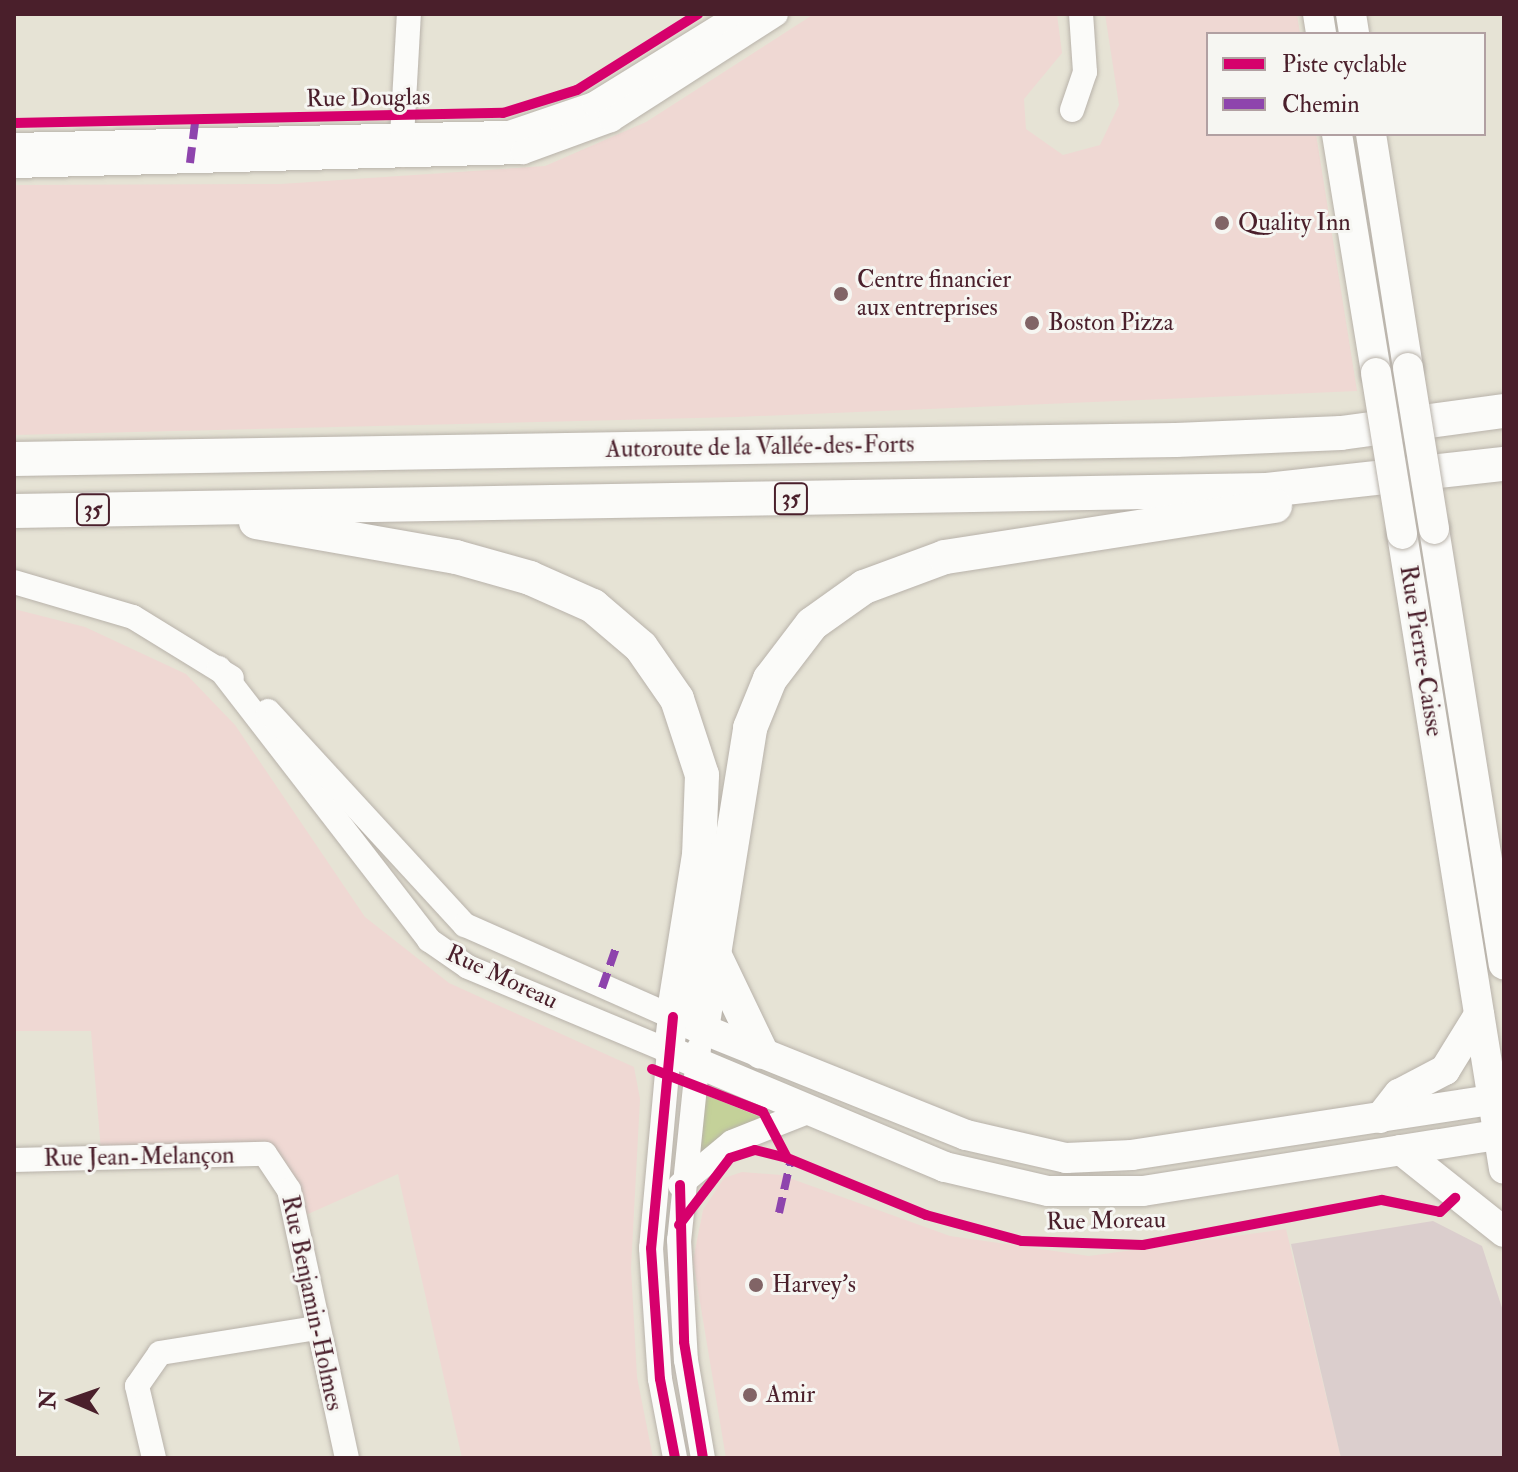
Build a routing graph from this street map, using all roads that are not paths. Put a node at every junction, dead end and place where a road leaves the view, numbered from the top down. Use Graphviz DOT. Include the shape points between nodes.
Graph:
graph roads {
  1 [pos="409,14"];
  2 [pos="740,14"];
  3 [pos="776,14"];
  4 [pos="1081,14"];
  5 [pos="1072,110"];
  6 [pos="1337,136"];
  7 [pos="1371,136"];
  8 [pos="14,145"];
  9 [pos="401,149"];
  10 [pos="14,166"];
  11 [pos="1504,399"];
  12 [pos="1504,411"];
  13 [pos="1248,437"];
  14 [pos="14,459"];
  15 [pos="1504,464"];
  16 [pos="1408,479"];
  17 [pos="173,508"];
  18 [pos="14,511"];
  19 [pos="14,582"];
  20 [pos="219,668"];
  21 [pos="1501,932"];
  22 [pos="715,956"];
  23 [pos="1504,964"];
  24 [pos="1479,1015"];
  25 [pos="688,1023"];
  26 [pos="761,1052"];
  27 [pos="682,1057"];
  28 [pos="1498,1099"];
  29 [pos="810,1111"];
  30 [pos="1380,1118"];
  31 [pos="1501,1134"];
  32 [pos="1401,1150"];
  33 [pos="265,1154"];
  34 [pos="14,1160"];
  35 [pos="1504,1169"];
  36 [pos="680,1185"];
  37 [pos="1504,1232"];
  38 [pos="316,1328"];
  39 [pos="154,1458"];
  40 [pos="347,1458"];
  41 [pos="675,1458"];
  42 [pos="703,1458"];
  1 -- 9 [label="street"];
  2 -- 9 [label="street, Rue Douglas" via="558,120"];
  3 -- 9 [label="street, Rue Douglas" via="567,140 486,157"];
  4 -- 5 [label="street" via="1085,72"];
  6 -- 24 [label="main road, Rue Pierre-Caisse, bridge"];
  7 -- 21 [label="main road, Rue Pierre-Caisse, bridge"];
  8 -- 9 [label="street, Rue Douglas"];
  9 -- 10 [label="street, Rue Douglas"];
  11 -- 13 [label="highway" via="1408,419"];
  12 -- 13 [label="highway, Autoroute de la Vallée-des-Forts / 35" via="1398,428"];
  13 -- 14 [label="highway, Autoroute de la Vallée-des-Forts / 35"];
  15 -- 16 [label="highway, 35"];
  16 -- 17 [label="highway, 35" via="1216,491"];
  16 -- 22 [label="highway" via="1204,520 966,552 893,573 843,599 788,651 756,710"];
  17 -- 18 [label="highway, 35"];
  17 -- 25 [label="highway" via="482,564 581,600 630,636 677,699 702,775"];
  19 -- 20 [label="street, Rue Moreau" via="113,608"];
  20 -- 25 [label="street, Rue Moreau" via="327,770 465,925"];
  20 -- 27 [label="street, Rue Moreau" via="429,940 478,971"];
  21 -- 23 [label="main road, Rue Pierre-Caisse"];
  22 -- 25 [label="highway"];
  22 -- 26 [label="highway"];
  24 -- 28 [label="main road, Rue Pierre-Caisse"];
  24 -- 30 [label="main road" via="1445,1070 1399,1094"];
  25 -- 26 [label="main road, Rue Moreau"];
  25 -- 27 [label="main road"];
  26 -- 30 [label="main road, Rue Moreau" via="966,1135 1051,1156 1132,1155"];
  27 -- 29 [label="main road, Rue Moreau"];
  27 -- 36 [label="street"];
  27 -- 41 [label="street" via="652,1263"];
  28 -- 30 [label="main road, Rue Moreau"];
  28 -- 31 [label="main road, Rue Pierre-Caisse"];
  29 -- 32 [label="main road, Rue Moreau" via="968,1175 1066,1193 1143,1191"];
  29 -- 36 [label="street" via="732,1142"];
  31 -- 32 [label="main road, Rue Moreau"];
  31 -- 35 [label="main road, Rue Pierre-Caisse"];
  32 -- 37 [label="main road"];
  33 -- 34 [label="street, Rue Jean-Melançon"];
  33 -- 38 [label="street, Rue Benjamin-Holmes" via="289,1190"];
  36 -- 42 [label="street" via="684,1342"];
  38 -- 39 [label="street" via="160,1353 137,1386"];
  38 -- 40 [label="street, Rue Benjamin-Holmes"];
}
